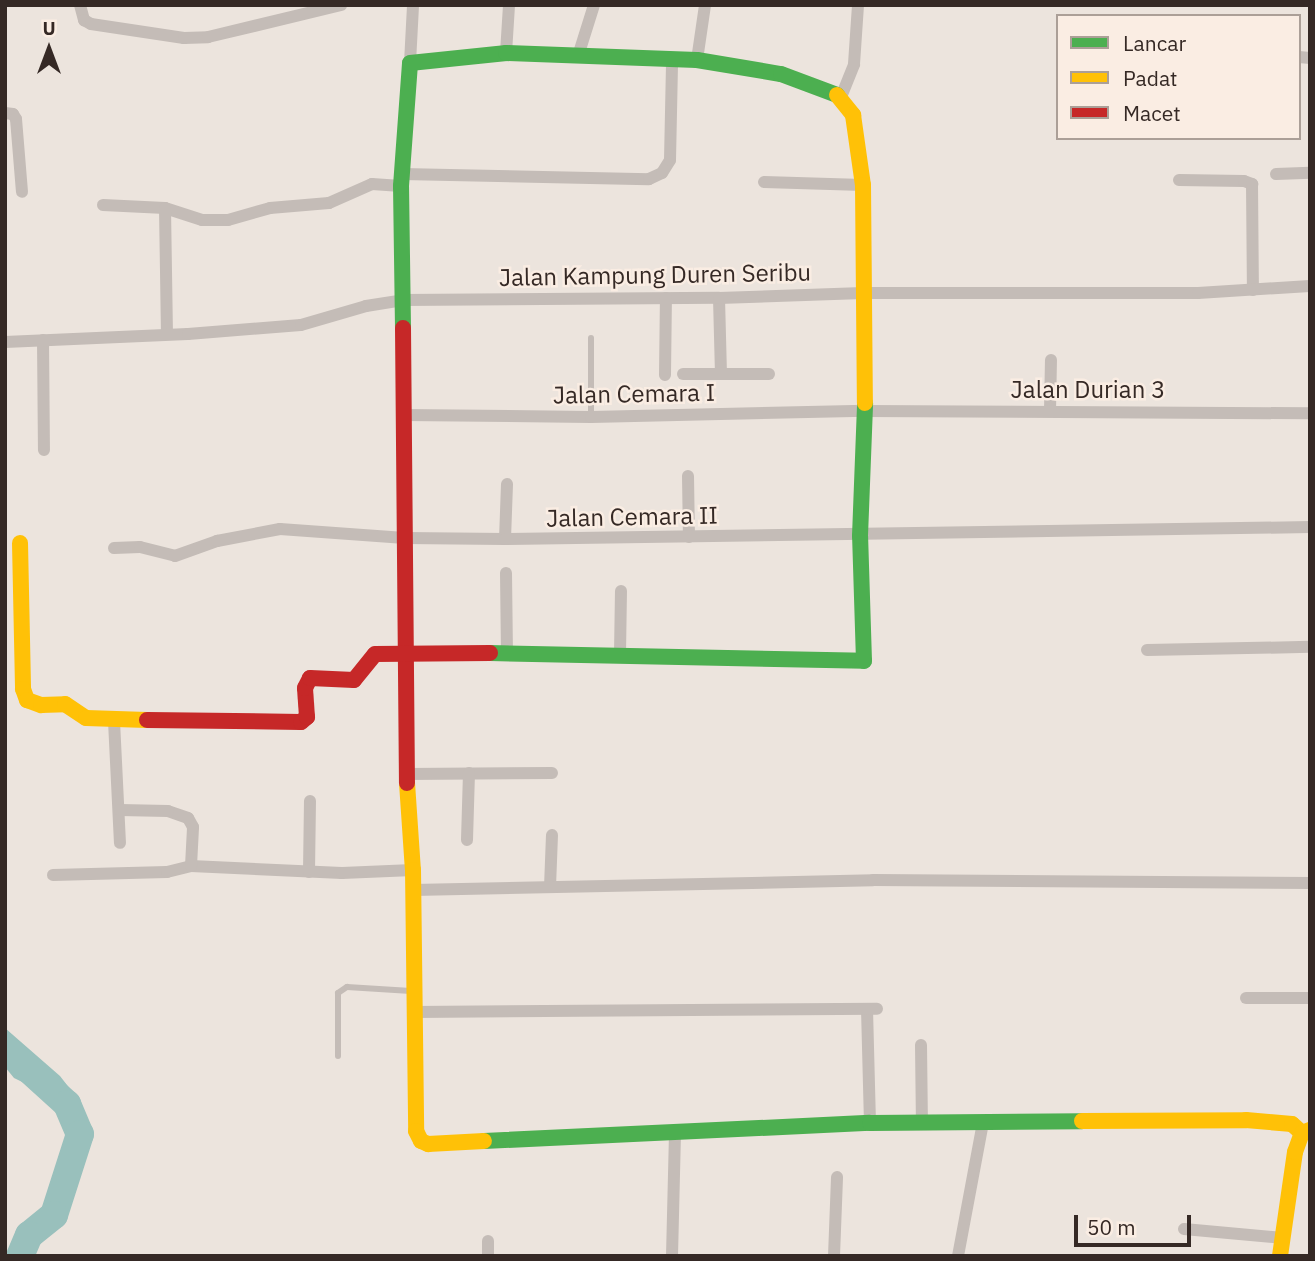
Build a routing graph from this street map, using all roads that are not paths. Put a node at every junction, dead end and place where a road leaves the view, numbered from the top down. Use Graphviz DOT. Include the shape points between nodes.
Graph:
graph roads {
  1 [pos="80,5"];
  2 [pos="341,5"];
  3 [pos="413,5"];
  4 [pos="509,5"];
  5 [pos="594,5"];
  6 [pos="705,5"];
  7 [pos="858,5"];
  8 [pos="506,53"];
  9 [pos="578,56"];
  10 [pos="697,60"];
  11 [pos="672,61"];
  12 [pos="410,64"];
  13 [pos="841,97"];
  14 [pos="5,113"];
  15 [pos="1310,173"];
  16 [pos="1276,174"];
  17 [pos="401,180"];
  18 [pos="1179,180"];
  19 [pos="764,182"];
  20 [pos="863,185"];
  21 [pos="22,192"];
  22 [pos="103,205"];
  23 [pos="165,208"];
  24 [pos="1310,286"];
  25 [pos="1253,290"];
  26 [pos="863,293"];
  27 [pos="666,298"];
  28 [pos="719,298"];
  29 [pos="402,300"];
  30 [pos="167,333"];
  31 [pos="591,338"];
  32 [pos="43,340"];
  33 [pos="5,342"];
  34 [pos="1051,360"];
  35 [pos="683,374"];
  36 [pos="721,374"];
  37 [pos="769,374"];
  38 [pos="665,375"];
  39 [pos="865,411"];
  40 [pos="1050,411"];
  41 [pos="1310,413"];
  42 [pos="403,415"];
  43 [pos="591,417"];
  44 [pos="44,450"];
  45 [pos="688,476"];
  46 [pos="507,484"];
  47 [pos="1310,527"];
  48 [pos="860,536"];
  49 [pos="689,537"];
  50 [pos="405,538"];
  51 [pos="505,539"];
  52 [pos="20,543"];
  53 [pos="114,548"];
  54 [pos="506,573"];
  55 [pos="621,591"];
  56 [pos="1310,647"];
  57 [pos="1147,650"];
  58 [pos="405,653"];
  59 [pos="507,653"];
  60 [pos="620,654"];
  61 [pos="114,722"];
  62 [pos="469,773"];
  63 [pos="552,773"];
  64 [pos="406,774"];
  65 [pos="310,801"];
  66 [pos="120,810"];
  67 [pos="552,835"];
  68 [pos="467,840"];
  69 [pos="120,844"];
  70 [pos="191,866"];
  71 [pos="413,870"];
  72 [pos="309,872"];
  73 [pos="53,875"];
  74 [pos="1310,883"];
  75 [pos="550,887"];
  76 [pos="413,890"];
  77 [pos="412,991"];
  78 [pos="1245,998"];
  79 [pos="1310,998"];
  80 [pos="414,1012"];
  81 [pos="920,1045"];
  82 [pos="338,1056"];
  83 [pos="983,1122"];
  84 [pos="870,1123"];
  85 [pos="922,1124"];
  86 [pos="1306,1131"];
  87 [pos="675,1134"];
  88 [pos="837,1177"];
  89 [pos="1184,1229"];
  90 [pos="1283,1238"];
  91 [pos="488,1241"];
  92 [pos="488,1256"];
  93 [pos="672,1256"];
  94 [pos="834,1256"];
  95 [pos="958,1256"];
  96 [pos="1280,1256"];
  1 -- 2 [label="street" via="84,20 91,24 184,38 208,37"];
  3 -- 12 [label="street"];
  4 -- 8 [label="street"];
  5 -- 9 [label="street"];
  6 -- 10 [label="street"];
  7 -- 13 [label="street" via="854,64"];
  8 -- 9 [label="street"];
  8 -- 12 [label="street"];
  9 -- 11 [label="street"];
  10 -- 11 [label="street"];
  10 -- 13 [label="street" via="781,74"];
  11 -- 17 [label="street" via="670,160 662,173 649,179"];
  12 -- 17 [label="street"];
  13 -- 20 [label="street" via="853,115"];
  14 -- 21 [label="street" via="16,119"];
  15 -- 16 [label="street"];
  17 -- 23 [label="street" via="372,184 329,203 270,208 228,220 202,220"];
  17 -- 29 [label="street"];
  18 -- 25 [label="street" via="1252,184"];
  19 -- 20 [label="street"];
  20 -- 26 [label="street"];
  22 -- 23 [label="street"];
  23 -- 30 [label="street"];
  24 -- 25 [label="street, Jalan Kampung Duren Seribu"];
  25 -- 26 [label="street, Jalan Kampung Duren Seribu"];
  26 -- 28 [label="street, Jalan Kampung Duren Seribu"];
  26 -- 39 [label="street"];
  27 -- 28 [label="street, Jalan Kampung Duren Seribu"];
  27 -- 29 [label="street, Jalan Kampung Duren Seribu"];
  27 -- 38 [label="street"];
  28 -- 36 [label="street"];
  29 -- 30 [label="street, Jalan Kampung Duren Seribu" via="301,325"];
  29 -- 42 [label="street"];
  30 -- 32 [label="street, Jalan Kampung Duren Seribu"];
  31 -- 43 [label="lane"];
  32 -- 33 [label="street, Jalan Kampung Duren Seribu"];
  32 -- 44 [label="street"];
  34 -- 40 [label="street"];
  35 -- 36 [label="street"];
  36 -- 37 [label="street"];
  39 -- 40 [label="street, Jalan Durian 3"];
  39 -- 43 [label="street, Jalan Cemara I"];
  39 -- 48 [label="street"];
  40 -- 41 [label="street, Jalan Durian 3"];
  42 -- 43 [label="street, Jalan Cemara I"];
  42 -- 50 [label="street"];
  45 -- 49 [label="street"];
  46 -- 51 [label="street"];
  47 -- 48 [label="street, Jalan Cemara II"];
  48 -- 49 [label="street, Jalan Cemara II"];
  48 -- 60 [label="street" via="864,661"];
  49 -- 51 [label="street, Jalan Cemara II"];
  50 -- 51 [label="street, Jalan Cemara II"];
  50 -- 53 [label="street, Jalan Cemara II" via="280,529 217,541 175,556 140,547"];
  50 -- 58 [label="street"];
  52 -- 61 [label="street" via="23,689 27,700 41,705 65,704 86,718"];
  54 -- 59 [label="street"];
  55 -- 60 [label="street"];
  56 -- 57 [label="street"];
  58 -- 59 [label="street"];
  58 -- 61 [label="street" via="375,654 354,680 310,678 305,688 307,717 301,722"];
  58 -- 64 [label="street"];
  59 -- 60 [label="street"];
  61 -- 66 [label="street"];
  62 -- 63 [label="street"];
  62 -- 64 [label="street"];
  62 -- 68 [label="street"];
  64 -- 71 [label="street"];
  65 -- 72 [label="street"];
  66 -- 69 [label="street"];
  66 -- 70 [label="street" via="168,811 188,818 193,827"];
  67 -- 75 [label="street"];
  70 -- 72 [label="street"];
  70 -- 73 [label="street" via="167,872"];
  71 -- 72 [label="street"];
  71 -- 76 [label="street"];
  74 -- 75 [label="street" via="873,880"];
  75 -- 76 [label="street"];
  76 -- 77 [label="street"];
  77 -- 80 [label="street"];
  77 -- 82 [label="lane" via="347,987 338,993"];
  78 -- 79 [label="street"];
  80 -- 84 [label="street" via="872,1009"];
  80 -- 87 [label="street" via="413,1119 421,1141"];
  81 -- 85 [label="street"];
  83 -- 85 [label="street"];
  83 -- 86 [label="street" via="1245,1120 1292,1124"];
  83 -- 95 [label="street"];
  84 -- 85 [label="street"];
  84 -- 87 [label="street"];
  86 -- 90 [label="street" via="1290,1180"];
  87 -- 93 [label="street"];
  88 -- 94 [label="street"];
  89 -- 90 [label="street"];
  90 -- 96 [label="street"];
  91 -- 92 [label="street"];
}
